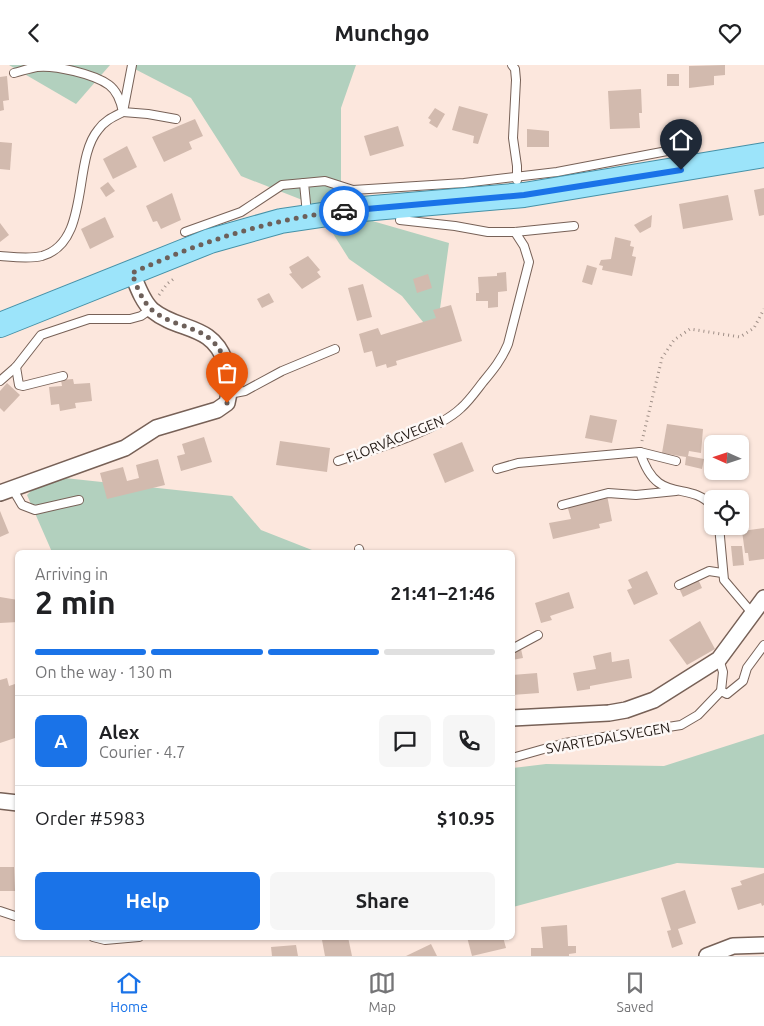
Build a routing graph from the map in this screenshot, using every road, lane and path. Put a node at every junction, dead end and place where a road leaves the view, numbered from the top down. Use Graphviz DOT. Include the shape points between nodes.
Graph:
graph roads {
  1 [pos="132,65"];
  2 [pos="512,65"];
  3 [pos="14,73"];
  4 [pos="123,112"];
  5 [pos="176,119"];
  6 [pos="688,147"];
  7 [pos="764,155"];
  8 [pos="304,183"];
  9 [pos="520,186"];
  10 [pos="307,216"];
  11 [pos="400,220"];
  12 [pos="574,226"];
  13 [pos="185,232"];
  14 [pos="515,232"];
  15 [pos="0,256"];
  16 [pos="132,273"];
  17 [pos="151,309"];
  18 [pos="764,309"];
  19 [pos="0,325"];
  20 [pos="335,349"];
  21 [pos="16,367"];
  22 [pos="63,376"];
  23 [pos="0,381"];
  24 [pos="229,395"];
  25 [pos="640,452"];
  26 [pos="338,461"];
  27 [pos="676,461"];
  28 [pos="497,469"];
  29 [pos="6,490"];
  30 [pos="678,491"];
  31 [pos="78,500"];
  32 [pos="704,500"];
  33 [pos="562,505"];
  34 [pos="720,535"];
  35 [pos="722,573"];
  36 [pos="679,585"];
  37 [pos="764,598"];
  38 [pos="752,613"];
  39 [pos="538,635"];
  40 [pos="764,645"];
  41 [pos="515,647"];
  42 [pos="719,659"];
  43 [pos="721,691"];
  44 [pos="515,718"];
  45 [pos="515,757"];
  46 [pos="0,801"];
  47 [pos="15,803"];
  48 [pos="0,911"];
  49 [pos="15,916"];
  50 [pos="764,946"];
  51 [pos="707,956"];
  52 [pos="760,956"];
  1 -- 4 [label="lane"];
  2 -- 9 [label="lane" via="516,80 513,138"];
  3 -- 4 [label="lane" via="52,66 82,74 110,85"];
  4 -- 5 [label="lane"];
  4 -- 15 [label="lane" via="105,122 92,139 73,224 62,243 43,256"];
  6 -- 9 [label="lane" via="595,166"];
  7 -- 9 [label="main road"];
  8 -- 9 [label="lane" via="325,181 353,190"];
  8 -- 10 [label="lane"];
  8 -- 13 [label="lane" via="282,185 241,212"];
  9 -- 10 [label="main road"];
  10 -- 16 [label="main road" via="231,234"];
  11 -- 14 [label="lane" via="488,232"];
  12 -- 14 [label="lane"];
  14 -- 26 [label="lane, FLORVÅGVEGEN" via="529,262 508,344 490,374 460,409 441,422"];
  16 -- 17 [label="street"];
  16 -- 19 [label="main road"];
  17 -- 21 [label="lane" via="136,317 89,319 41,335"];
  17 -- 24 [label="street" via="164,318 205,334 216,343 227,367"];
  18 -- 25 [label="path" via="754,328 740,337 690,329 674,340 662,358"];
  20 -- 24 [label="lane" via="245,391"];
  21 -- 22 [label="lane" via="16,380 23,386"];
  21 -- 23 [label="lane"];
  24 -- 29 [label="street" via="227,403 216,410 168,423 125,448"];
  25 -- 27 [label="lane"];
  25 -- 28 [label="lane" via="518,463"];
  25 -- 30 [label="lane" via="654,479 660,485"];
  29 -- 31 [label="lane" via="22,505 35,510"];
  30 -- 32 [label="lane"];
  30 -- 33 [label="lane" via="636,495 608,493"];
  34 -- 35 [label="lane"];
  35 -- 36 [label="lane" via="709,571"];
  35 -- 38 [label="lane" via="727,586"];
  37 -- 38 [label="street, SVARTEDALSVEGEN"];
  38 -- 42 [label="street, SVARTEDALSVEGEN"];
  39 -- 41 [label="lane"];
  40 -- 43 [label="lane, SVARTEDALSVEGEN" via="747,668 743,681 727,694"];
  42 -- 43 [label="lane" via="723,673"];
  42 -- 44 [label="street, SVARTEDALSVEGEN" via="662,695 626,710"];
  43 -- 45 [label="lane, SVARTEDALSVEGEN" via="698,715 681,725 565,743"];
  46 -- 47 [label="street"];
  48 -- 49 [label="lane"];
  50 -- 51 [label="street" via="733,946"];
  50 -- 52 [label="street"];
}
